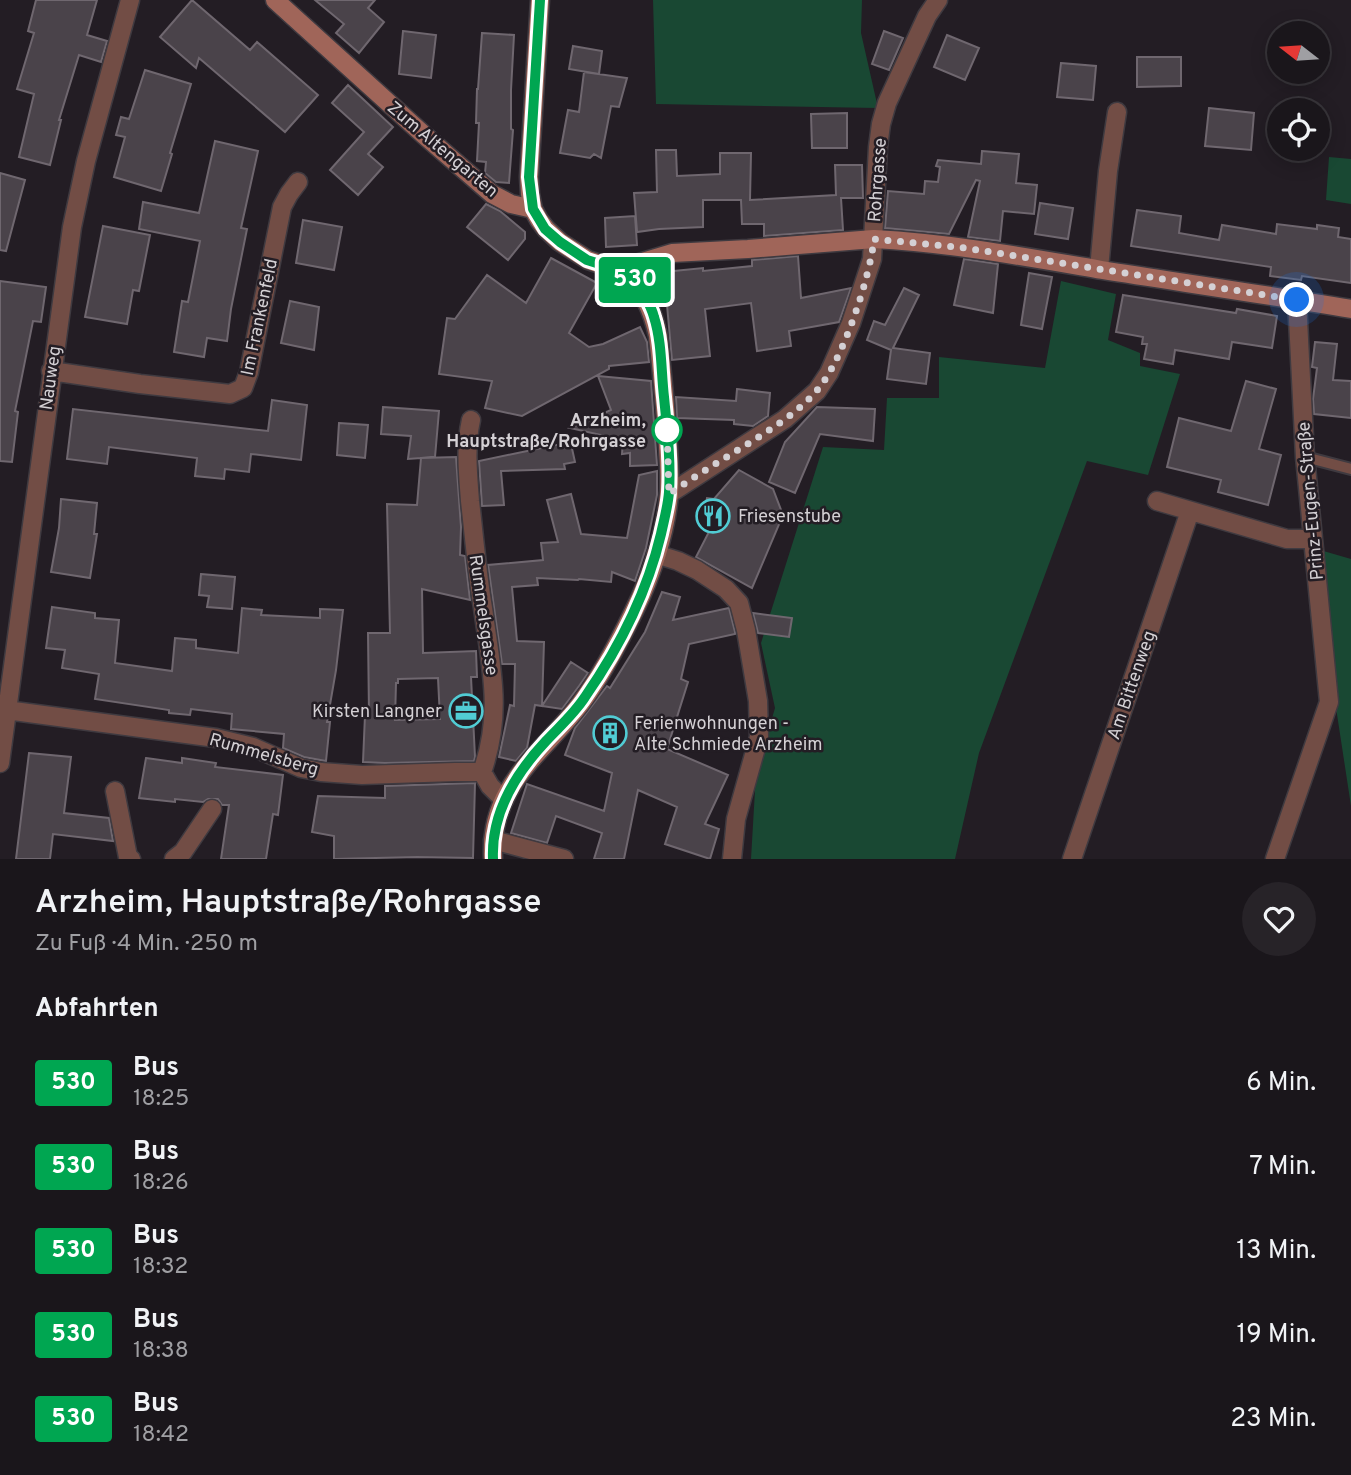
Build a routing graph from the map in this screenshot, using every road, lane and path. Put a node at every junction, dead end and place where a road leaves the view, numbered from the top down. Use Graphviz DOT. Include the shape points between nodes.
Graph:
graph roads {
  1 [pos="130,0"];
  2 [pos="275,0"];
  3 [pos="540,0"];
  4 [pos="938,0"];
  5 [pos="1117,113"];
  6 [pos="298,182"];
  7 [pos="533,209"];
  8 [pos="874,239"];
  9 [pos="626,267"];
  10 [pos="1099,269"];
  11 [pos="1297,300"];
  12 [pos="1351,309"];
  13 [pos="51,371"];
  14 [pos="471,420"];
  15 [pos="1306,457"];
  16 [pos="1351,469"];
  17 [pos="669,494"];
  18 [pos="1157,501"];
  19 [pos="1190,511"];
  20 [pos="1313,539"];
  21 [pos="656,554"];
  22 [pos="6,710"];
  23 [pos="0,763"];
  24 [pos="482,772"];
  25 [pos="115,791"];
  26 [pos="504,800"];
  27 [pos="212,809"];
  28 [pos="493,840"];
  29 [pos="131,859"];
  30 [pos="174,859"];
  31 [pos="494,859"];
  32 [pos="564,859"];
  33 [pos="732,859"];
  34 [pos="1072,859"];
  35 [pos="1275,859"];
  1 -- 13 [label="street, Nauweg" via="72,227"];
  2 -- 7 [label="street, Zum Altengarten" via="492,194"];
  3 -- 7 [label="street" via="529,177"];
  4 -- 8 [label="street, Rohrgasse" via="907,59 881,124"];
  5 -- 10 [label="street"];
  6 -- 13 [label="street, Im Frankenfeld" via="282,206 243,388 230,394"];
  7 -- 9 [label="street" via="545,229 587,260"];
  8 -- 9 [label="street" via="672,253"];
  8 -- 10 [label="street" via="939,244"];
  8 -- 17 [label="street, Rohrgasse" via="851,323 817,391 785,419"];
  9 -- 17 [label="street" via="648,302 656,326"];
  10 -- 11 [label="street"];
  11 -- 12 [label="street"];
  11 -- 15 [label="street, Prinz-Eugen-Straße"];
  13 -- 22 [label="street, Nauweg"];
  14 -- 24 [label="street, Rummelsgasse" via="467,462 495,708"];
  15 -- 16 [label="lane"];
  15 -- 20 [label="street, Prinz-Eugen-Straße"];
  17 -- 21 [label="street"];
  18 -- 19 [label="street"];
  19 -- 20 [label="street" via="1287,539"];
  19 -- 34 [label="street, Am Bittenweg"];
  20 -- 35 [label="street, Prinz-Eugen-Straße" via="1329,702"];
  21 -- 26 [label="street" via="635,610 591,688 531,759"];
  21 -- 33 [label="street" via="696,570 726,589 739,603 747,630 760,737 736,819"];
  22 -- 23 [label="street, Nauweg"];
  22 -- 24 [label="street, Rummelsberg" via="216,738 321,772"];
  24 -- 26 [label="street"];
  25 -- 29 [label="street"];
  26 -- 28 [label="street"];
  27 -- 30 [label="street"];
  28 -- 31 [label="street"];
  28 -- 32 [label="street"];
}
